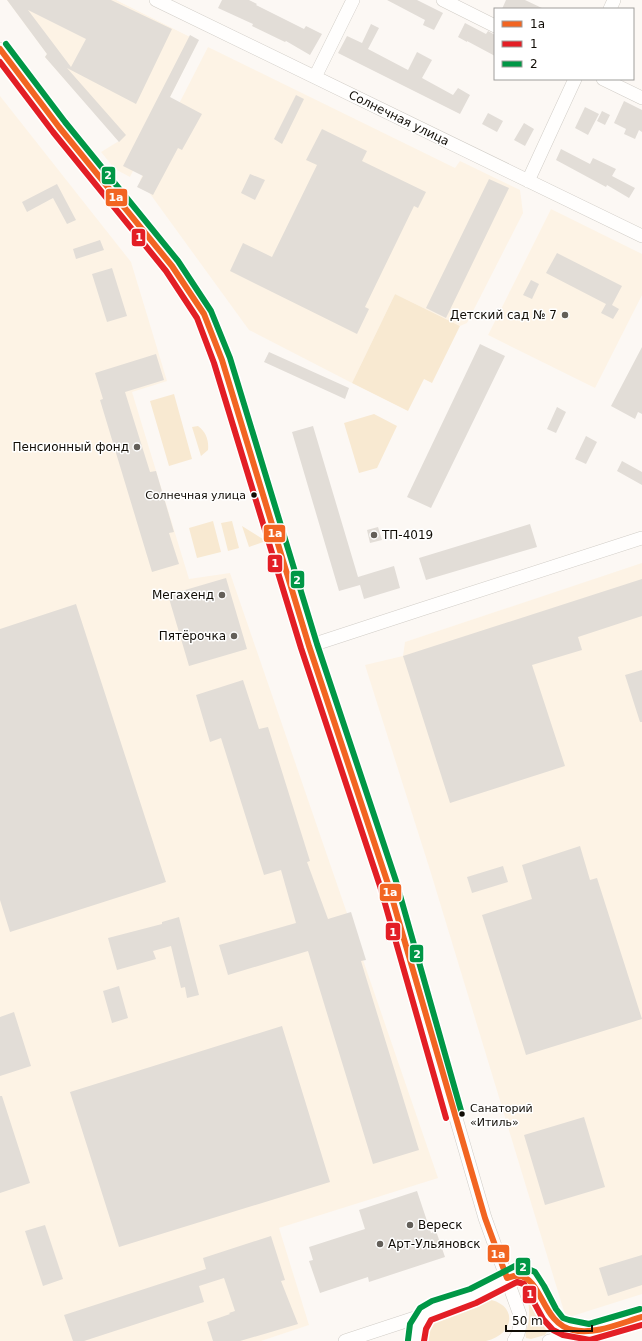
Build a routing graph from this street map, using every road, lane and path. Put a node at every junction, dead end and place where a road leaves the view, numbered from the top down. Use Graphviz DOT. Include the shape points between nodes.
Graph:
graph roads {
  1 [pos="156,0"];
  2 [pos="353,0"];
  3 [pos="443,0"];
  4 [pos="494,26"];
  5 [pos="0,49"];
  6 [pos="315,77"];
  7 [pos="575,80"];
  8 [pos="605,80"];
  9 [pos="642,98"];
  10 [pos="528,181"];
  11 [pos="642,236"];
  12 [pos="642,538"];
  13 [pos="309,646"];
  14 [pos="506,1278"];
  15 [pos="424,1315"];
  16 [pos="642,1317"];
  17 [pos="589,1332"];
  18 [pos="345,1341"];
  19 [pos="416,1341"];
  20 [pos="514,1341"];
  21 [pos="549,1341"];
  1 -- 6 [label="street, Солнечная улица"];
  2 -- 6 [label="street"];
  3 -- 4 [label="street"];
  5 -- 13 [label="street" via="59,127 172,266 204,314 222,360"];
  6 -- 10 [label="street, Солнечная улица"];
  7 -- 10 [label="street"];
  8 -- 9 [label="street"];
  10 -- 11 [label="street, Солнечная улица"];
  12 -- 13 [label="street"];
  13 -- 14 [label="street" via="388,884 484,1218"];
  14 -- 15 [label="street" via="473,1296"];
  14 -- 17 [label="street" via="516,1274 529,1278 553,1320 566,1328"];
  14 -- 20 [label="street" via="520,1315 520,1327"];
  15 -- 18 [label="street"];
  15 -- 19 [label="street" via="417,1330"];
  16 -- 17 [label="street"];
  17 -- 21 [label="street"];
}
